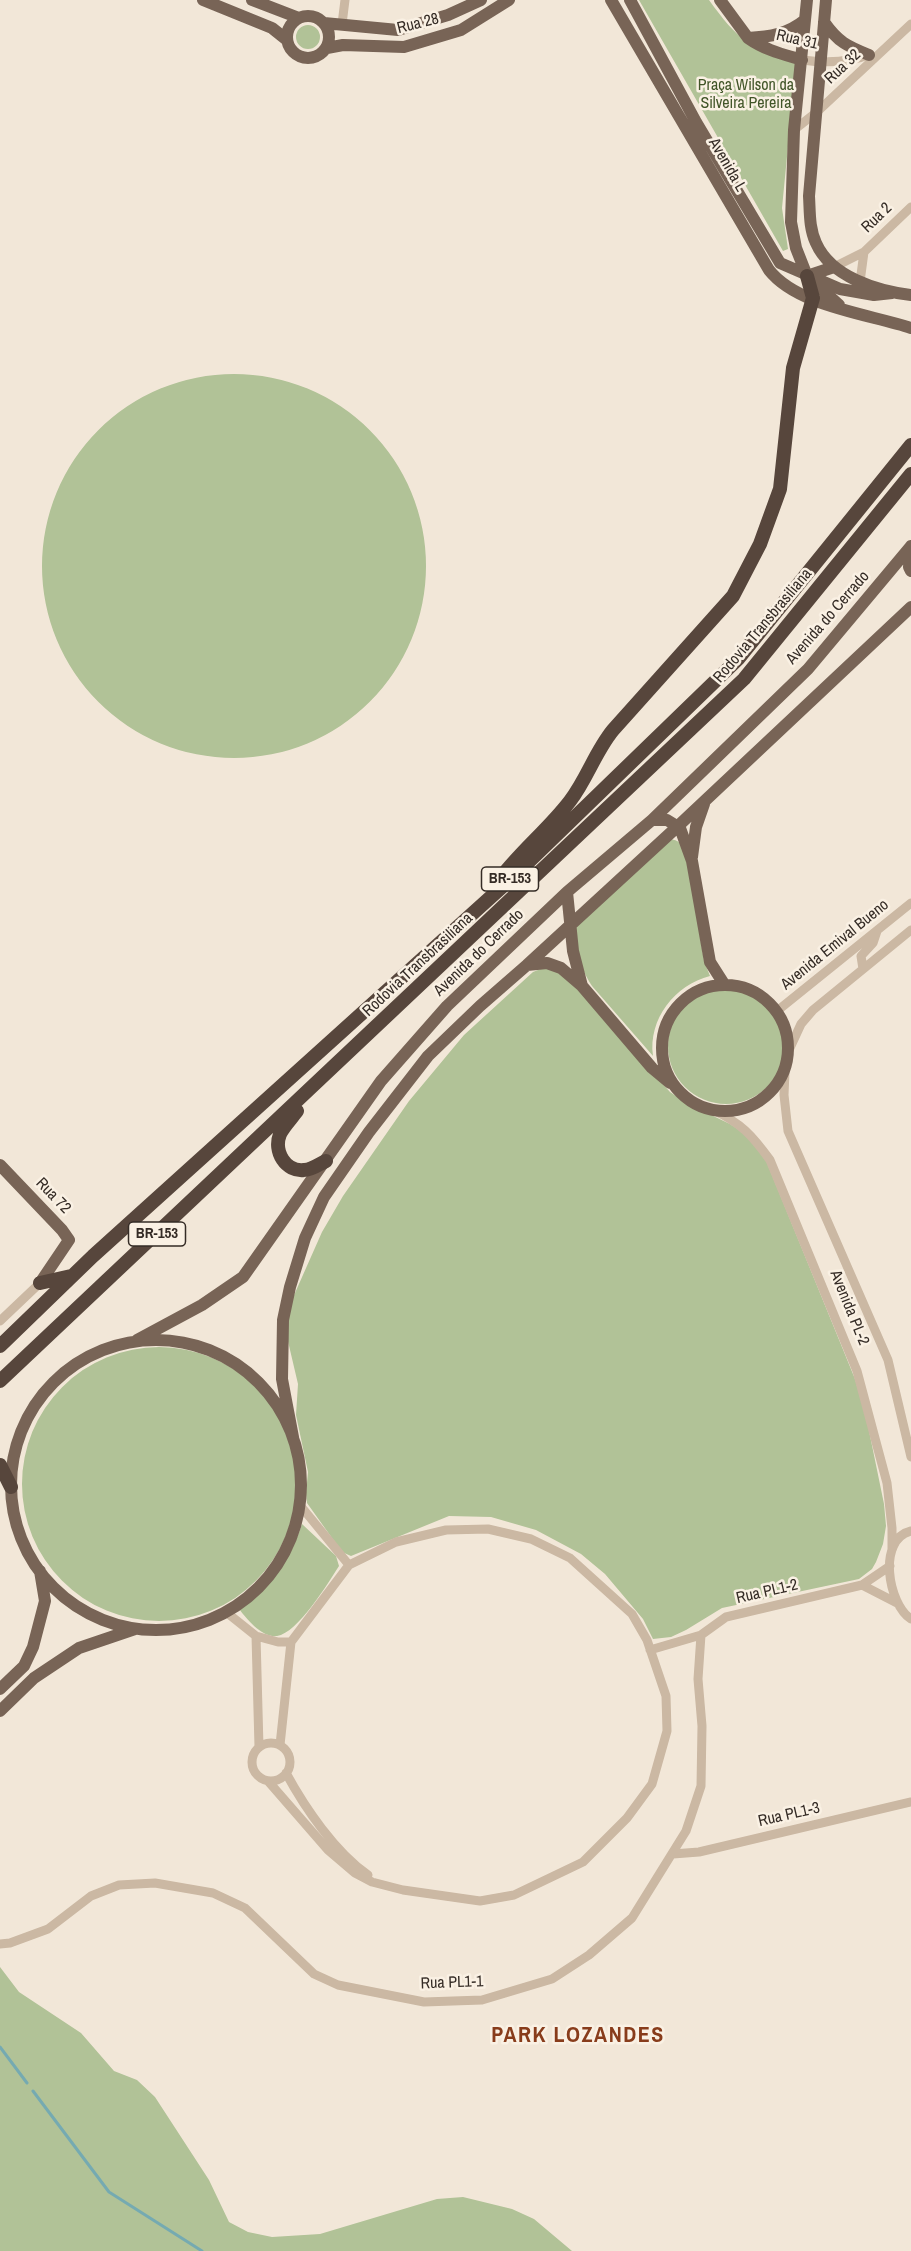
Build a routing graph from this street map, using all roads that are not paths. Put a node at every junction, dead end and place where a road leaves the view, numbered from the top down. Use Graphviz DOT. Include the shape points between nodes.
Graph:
graph roads {
  1 [pos="203,0"];
  2 [pos="252,0"];
  3 [pos="345,0"];
  4 [pos="481,0"];
  5 [pos="509,0"];
  6 [pos="611,0"];
  7 [pos="630,0"];
  8 [pos="720,0"];
  9 [pos="807,0"];
  10 [pos="826,0"];
  11 [pos="299,18"];
  12 [pos="805,20"];
  13 [pos="824,22"];
  14 [pos="324,23"];
  15 [pos="342,24"];
  16 [pos="911,24"];
  17 [pos="748,38"];
  18 [pos="287,40"];
  19 [pos="327,48"];
  20 [pos="886,48"];
  21 [pos="869,55"];
  22 [pos="802,60"];
  23 [pos="820,62"];
  24 [pos="818,111"];
  25 [pos="691,125"];
  26 [pos="794,130"];
  27 [pos="911,207"];
  28 [pos="796,248"];
  29 [pos="864,252"];
  30 [pos="780,263"];
  31 [pos="834,267"];
  32 [pos="807,276"];
  33 [pos="860,282"];
  34 [pos="892,293"];
  35 [pos="911,295"];
  36 [pos="813,298"];
  37 [pos="846,310"];
  38 [pos="911,328"];
  39 [pos="911,445"];
  40 [pos="911,474"];
  41 [pos="911,546"];
  42 [pos="911,571"];
  43 [pos="911,607"];
  44 [pos="705,801"];
  45 [pos="652,820"];
  46 [pos="677,827"];
  47 [pos="692,861"];
  48 [pos="567,892"];
  49 [pos="911,903"];
  50 [pos="483,904"];
  51 [pos="570,925"];
  52 [pos="911,930"];
  53 [pos="877,931"];
  54 [pos="527,965"];
  55 [pos="863,969"];
  56 [pos="724,984"];
  57 [pos="582,986"];
  58 [pos="777,1011"];
  59 [pos="789,1050"];
  60 [pos="785,1071"];
  61 [pos="675,1086"];
  62 [pos="313,1087"];
  63 [pos="713,1110"];
  64 [pos="326,1161"];
  65 [pos="0,1166"];
  66 [pos="71,1276"];
  67 [pos="40,1283"];
  68 [pos="0,1321"];
  69 [pos="137,1340"];
  70 [pos="0,1346"];
  71 [pos="0,1382"];
  72 [pos="293,1437"];
  73 [pos="911,1457"];
  74 [pos="0,1466"];
  75 [pos="11,1487"];
  76 [pos="299,1504"];
  77 [pos="911,1531"];
  78 [pos="892,1549"];
  79 [pos="350,1564"];
  80 [pos="890,1566"];
  81 [pos="40,1572"];
  82 [pos="862,1585"];
  83 [pos="897,1603"];
  84 [pos="226,1612"];
  85 [pos="909,1620"];
  86 [pos="135,1629"];
  87 [pos="701,1635"];
  88 [pos="256,1636"];
  89 [pos="291,1642"];
  90 [pos="650,1650"];
  91 [pos="0,1689"];
  92 [pos="0,1711"];
  93 [pos="280,1745"];
  94 [pos="259,1747"];
  95 [pos="286,1773"];
  96 [pos="268,1780"];
  97 [pos="911,1802"];
  98 [pos="673,1854"];
  99 [pos="380,1883"];
  100 [pos="0,1944"];
  1 -- 18 [label="main road" via="272,28"];
  2 -- 11 [label="main road"];
  3 -- 15 [label="street"];
  4 -- 15 [label="main road, Rua 28" via="398,30"];
  5 -- 19 [label="main road, Rua 28" via="461,30 404,47"];
  6 -- 25 [label="main road, Avenida L"];
  7 -- 25 [label="main road, Avenida L"];
  8 -- 17 [label="main road, Rua 31"];
  9 -- 12 [label="main road"];
  10 -- 13 [label="main road"];
  11 -- 14 [label="main road" via="312,17"];
  11 -- 18 [label="main road" via="290,27"];
  12 -- 17 [label="main road" via="786,32"];
  12 -- 22 [label="main road"];
  13 -- 21 [label="main road" via="843,44"];
  13 -- 23 [label="main road"];
  14 -- 15 [label="main road, Rua 28"];
  14 -- 19 [label="main road" via="329,35"];
  16 -- 20 [label="street, Rua 32"];
  17 -- 22 [label="main road, Rua 31" via="763,48"];
  18 -- 19 [label="main road" via="293,52 304,58 317,57"];
  20 -- 21 [label="street, Rua 31"];
  20 -- 24 [label="street, Rua 32"];
  21 -- 23 [label="street, Rua 31"];
  22 -- 23 [label="street, Rua 31"];
  22 -- 26 [label="main road"];
  23 -- 24 [label="main road"];
  24 -- 26 [label="street, Rua 32"];
  24 -- 31 [label="main road" via="810,223 818,247"];
  25 -- 30 [label="main road, Avenida L"];
  25 -- 36 [label="main road, Avenida L" via="769,270 779,283"];
  26 -- 28 [label="main road" via="791,222"];
  27 -- 29 [label="street, Rua 2"];
  28 -- 30 [label="main road" via="789,261"];
  28 -- 32 [label="main road"];
  29 -- 31 [label="street, Rua 2"];
  29 -- 33 [label="street, Rua 2"];
  30 -- 32 [label="main road"];
  31 -- 32 [label="main road"];
  31 -- 33 [label="main road"];
  32 -- 34 [label="main road" via="840,289 874,295"];
  32 -- 36 [label="highway"];
  32 -- 37 [label="main road"];
  33 -- 34 [label="main road"];
  34 -- 35 [label="main road"];
  36 -- 37 [label="main road, Avenida L"];
  36 -- 50 [label="highway" via="793,368 780,489 760,544 733,597 613,730 572,798 508,868"];
  37 -- 38 [label="main road, Avenida L"];
  39 -- 50 [label="highway, Rodovia Transbrasiliana / BR-153" via="738,659"];
  40 -- 62 [label="highway, Rodovia Transbrasiliana / BR-153" via="744,679"];
  41 -- 42 [label="main road"];
  41 -- 45 [label="main road, Avenida do Cerrado" via="808,669"];
  43 -- 44 [label="main road"];
  44 -- 46 [label="main road"];
  44 -- 47 [label="main road" via="696,827"];
  45 -- 46 [label="main road" via="667,820"];
  45 -- 48 [label="main road, Avenida do Cerrado"];
  46 -- 47 [label="main road"];
  46 -- 51 [label="main road"];
  47 -- 56 [label="main road" via="710,962"];
  48 -- 51 [label="main road"];
  48 -- 64 [label="main road, Avenida do Cerrado" via="447,1006 381,1081"];
  49 -- 53 [label="street, Avenida Emival Bueno"];
  50 -- 66 [label="highway, Rodovia Transbrasiliana / BR-153"];
  51 -- 54 [label="main road"];
  51 -- 57 [label="main road"];
  52 -- 55 [label="street"];
  53 -- 55 [label="street" via="873,943 861,956"];
  53 -- 58 [label="street, Avenida Emival Bueno"];
  54 -- 57 [label="main road" via="547,963 561,968"];
  54 -- 72 [label="main road" via="429,1056 324,1197 305,1238 283,1320 282,1379"];
  55 -- 59 [label="street" via="813,1010 801,1024"];
  56 -- 58 [label="main road" via="744,987 763,997"];
  56 -- 61 [label="main road" via="691,994 668,1020 662,1054"];
  57 -- 61 [label="main road" via="652,1068"];
  58 -- 59 [label="main road" via="786,1030"];
  59 -- 60 [label="main road"];
  60 -- 63 [label="main road" via="774,1090 756,1104 736,1111"];
  60 -- 73 [label="street, Avenida PL-2" via="788,1131 888,1360"];
  61 -- 63 [label="main road" via="692,1102"];
  62 -- 64 [label="highway" via="280,1134 279,1151 284,1163 295,1170 309,1170"];
  62 -- 71 [label="highway, Rodovia Transbrasiliana / BR-153"];
  63 -- 78 [label="street, Avenida PL-2" via="752,1134 770,1160 857,1371 887,1483"];
  64 -- 69 [label="main road, Avenida do Cerrado" via="243,1277 202,1305"];
  65 -- 67 [label="main road, Rua 72" via="69,1240"];
  66 -- 67 [label="highway"];
  66 -- 70 [label="highway, Rodovia Transbrasiliana / BR-153"];
  67 -- 68 [label="street"];
  69 -- 72 [label="main road" via="186,1342 232,1361 269,1394"];
  69 -- 75 [label="main road" via="97,1351 61,1374 33,1406 16,1445"];
  72 -- 76 [label="main road" via="302,1477"];
  74 -- 75 [label="highway"];
  75 -- 81 [label="main road" via="16,1523"];
  76 -- 79 [label="street"];
  76 -- 84 [label="main road" via="286,1551 266,1581 240,1605"];
  77 -- 78 [label="street" via="898,1538"];
  78 -- 80 [label="street, Avenida PL-2"];
  79 -- 89 [label="street"];
  79 -- 90 [label="street" via="396,1542 446,1530 488,1529 531,1539 570,1558 632,1614"];
  80 -- 82 [label="street, Rua PL1-2"];
  80 -- 83 [label="street, Avenida PL-2"];
  81 -- 86 [label="main road" via="66,1599 99,1618"];
  81 -- 91 [label="main road" via="45,1601 33,1647 24,1666"];
  82 -- 83 [label="street"];
  82 -- 87 [label="street, Rua PL1-2" via="726,1617"];
  83 -- 85 [label="street"];
  84 -- 86 [label="main road" via="172,1630"];
  84 -- 88 [label="street"];
  86 -- 92 [label="main road" via="79,1648 34,1678"];
  87 -- 90 [label="street, Rua PL1-2"];
  87 -- 98 [label="street, Rua PL1-1" via="701,1786 686,1832"];
  88 -- 89 [label="street"];
  88 -- 94 [label="street"];
  89 -- 93 [label="street"];
  90 -- 99 [label="street" via="666,1696 667,1731 652,1784 627,1818 583,1862 514,1895 480,1901"];
  93 -- 94 [label="street"];
  93 -- 95 [label="street" via="290,1761"];
  94 -- 96 [label="street" via="253,1755 253,1768"];
  95 -- 96 [label="street"];
  95 -- 99 [label="street" via="307,1809 335,1844"];
  96 -- 99 [label="street" via="328,1850 355,1873"];
  97 -- 98 [label="street, Rua PL1-3" via="699,1852"];
  98 -- 100 [label="street, Rua PL1-1" via="632,1918 589,1955 552,1978 482,2000 424,2002 338,1985 314,1974 244,1908 213,1893 155,1883 119,1885 91,1896 48,1929"];
}
